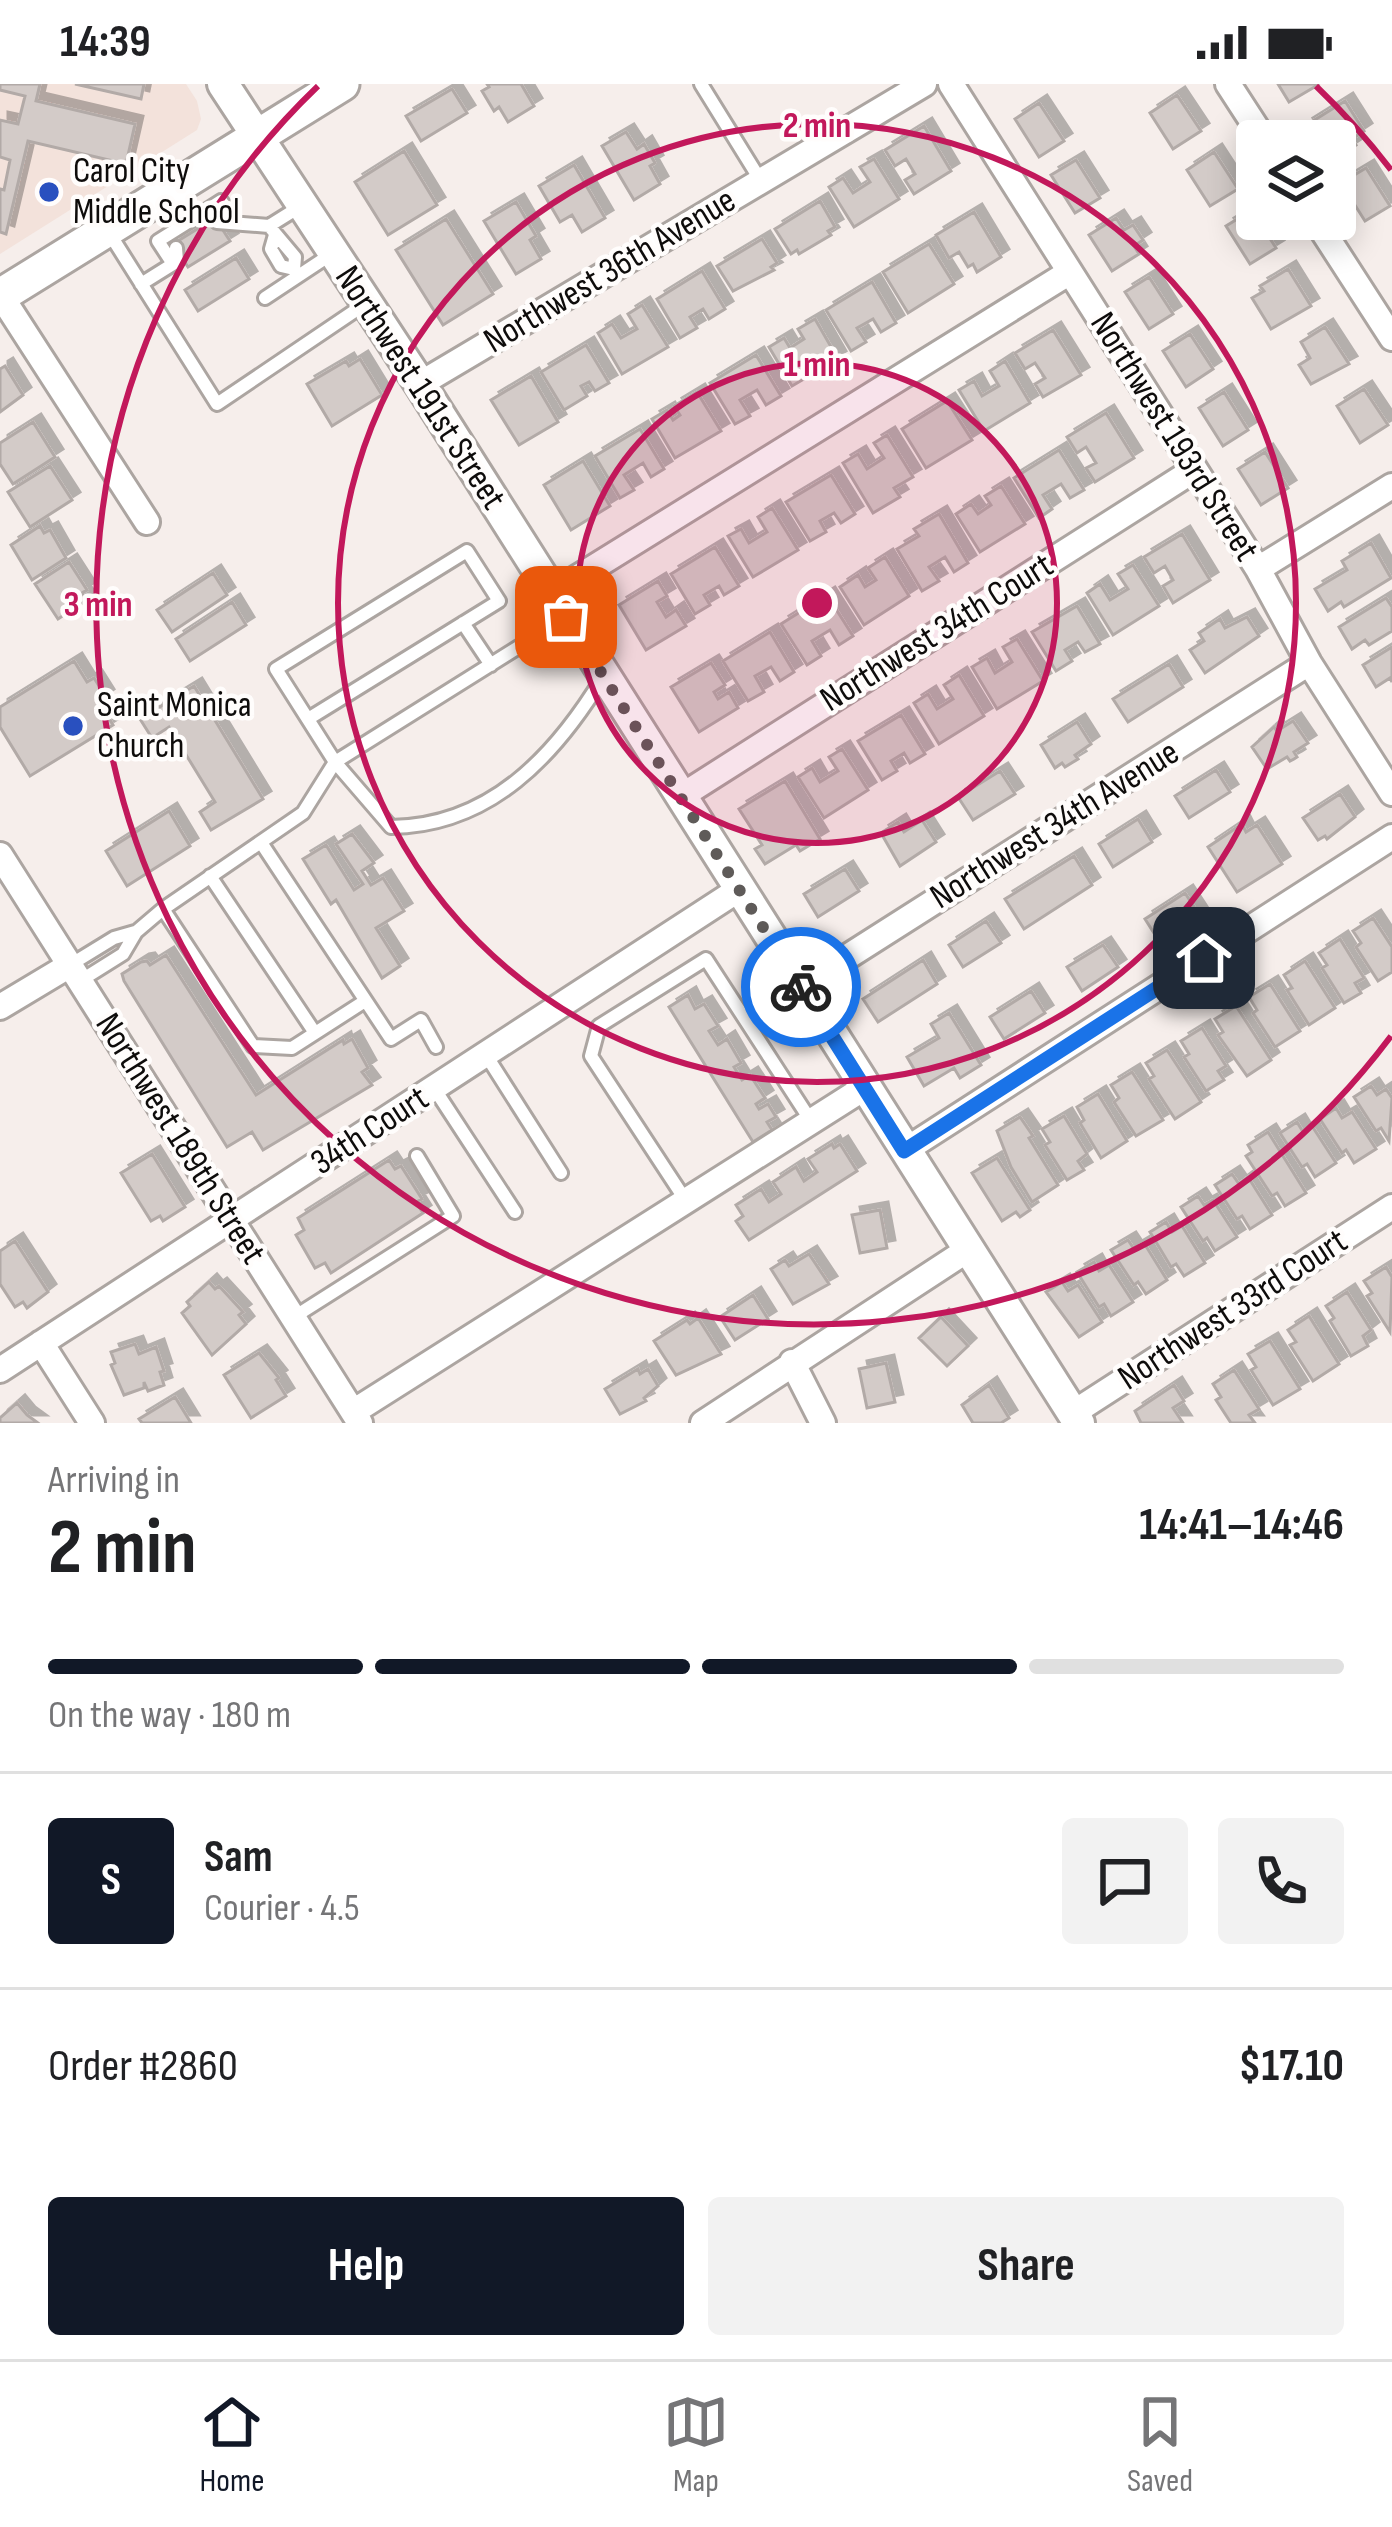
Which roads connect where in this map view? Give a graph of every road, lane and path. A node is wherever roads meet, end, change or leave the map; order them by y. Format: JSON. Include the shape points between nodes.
{"nodes":[{"id":1,"x":223,"y":84,"type":"edge"},
{"id":2,"x":342,"y":84,"type":"edge"},
{"id":3,"x":701,"y":84,"type":"edge"},
{"id":4,"x":924,"y":84,"type":"edge"},
{"id":5,"x":951,"y":84,"type":"edge"},
{"id":6,"x":1228,"y":84,"type":"edge"},
{"id":7,"x":1251,"y":120,"type":"edge"},
{"id":8,"x":256,"y":139,"type":"junction"},
{"id":9,"x":761,"y":181,"type":"junction"},
{"id":10,"x":175,"y":189,"type":"junction"},
{"id":11,"x":301,"y":206,"type":"junction"},
{"id":12,"x":193,"y":219,"type":"junction"},
{"id":13,"x":107,"y":230,"type":"junction"},
{"id":14,"x":272,"y":231,"type":"junction"},
{"id":15,"x":1329,"y":240,"type":"edge"},
{"id":16,"x":333,"y":253,"type":"junction"},
{"id":17,"x":1070,"y":272,"type":"junction"},
{"id":18,"x":296,"y":273,"type":"junction"},
{"id":19,"x":141,"y":284,"type":"junction"},
{"id":20,"x":0,"y":296,"type":"edge"},
{"id":21,"x":265,"y":298,"type":"dead end"},
{"id":22,"x":366,"y":303,"type":"junction"},
{"id":23,"x":1392,"y":338,"type":"edge"},
{"id":24,"x":420,"y":384,"type":"junction"},
{"id":25,"x":1195,"y":470,"type":"junction"},
{"id":26,"x":1392,"y":486,"type":"edge"},
{"id":27,"x":147,"y":522,"type":"dead end"},
{"id":28,"x":1258,"y":569,"type":"junction"},
{"id":29,"x":559,"y":606,"type":"junction"},
{"id":30,"x":464,"y":622,"type":"junction"},
{"id":31,"x":1309,"y":663,"type":"junction"},
{"id":32,"x":491,"y":665,"type":"junction"},
{"id":33,"x":604,"y":677,"type":"junction"},
{"id":34,"x":308,"y":719,"type":"junction"},
{"id":35,"x":335,"y":762,"type":"junction"},
{"id":36,"x":1392,"y":793,"type":"edge"},
{"id":37,"x":680,"y":797,"type":"junction"},
{"id":38,"x":1392,"y":837,"type":"edge"},
{"id":39,"x":262,"y":844,"type":"junction"},
{"id":40,"x":0,"y":855,"type":"edge"},
{"id":41,"x":210,"y":876,"type":"junction"},
{"id":42,"x":738,"y":890,"type":"junction"},
{"id":43,"x":163,"y":909,"type":"junction"},
{"id":44,"x":75,"y":973,"type":"junction"},
{"id":45,"x":800,"y":986,"type":"junction"},
{"id":46,"x":365,"y":1001,"type":"junction"},
{"id":47,"x":0,"y":1007,"type":"edge"},
{"id":48,"x":315,"y":1033,"type":"junction"},
{"id":49,"x":436,"y":1047,"type":"dead end"},
{"id":50,"x":486,"y":1054,"type":"junction"},
{"id":51,"x":434,"y":1088,"type":"junction"},
{"id":52,"x":864,"y":1088,"type":"junction"},
{"id":53,"x":811,"y":1121,"type":"junction"},
{"id":54,"x":904,"y":1151,"type":"junction"},
{"id":55,"x":417,"y":1156,"type":"dead end"},
{"id":56,"x":561,"y":1173,"type":"dead end"},
{"id":57,"x":686,"y":1201,"type":"junction"},
{"id":58,"x":1392,"y":1208,"type":"edge"},
{"id":59,"x":514,"y":1213,"type":"dead end"},
{"id":60,"x":231,"y":1221,"type":"junction"},
{"id":61,"x":970,"y":1249,"type":"junction"},
{"id":62,"x":293,"y":1318,"type":"junction"},
{"id":63,"x":41,"y":1343,"type":"junction"},
{"id":64,"x":792,"y":1362,"type":"junction"},
{"id":65,"x":0,"y":1370,"type":"edge"},
{"id":66,"x":357,"y":1418,"type":"edge"},
{"id":67,"x":1076,"y":1418,"type":"edge"},
{"id":68,"x":92,"y":1423,"type":"edge"},
{"id":69,"x":703,"y":1423,"type":"edge"},
{"id":70,"x":823,"y":1423,"type":"edge"}],
"edges":[{"from":1,"to":8,"type":"street","name":"Northwest 191st Street"},
{"from":2,"to":8,"type":"main road"},
{"from":3,"to":9,"type":"lane"},
{"from":4,"to":9,"type":"street","name":"Northwest 36th Avenue"},
{"from":5,"to":17,"type":"street","name":"Northwest 193rd Street"},
{"from":6,"to":7,"type":"street"},
{"from":8,"to":10,"type":"main road"},
{"from":8,"to":11,"type":"street","name":"Northwest 191st Street"},
{"from":9,"to":24,"type":"street","name":"Northwest 36th Avenue"},
{"from":10,"to":12,"type":"lane"},
{"from":10,"to":13,"type":"main road"},
{"from":11,"to":14,"type":"lane"},
{"from":11,"to":16,"type":"street","name":"Northwest 191st Street"},
{"from":12,"to":14,"type":"lane","via":[[221,201],[228,227]]},
{"from":12,"to":19,"type":"lane","via":[[158,241],[178,259]]},
{"from":13,"to":19,"type":"lane"},
{"from":13,"to":20,"type":"main road"},
{"from":14,"to":18,"type":"lane","via":[[295,257]]},
{"from":15,"to":23,"type":"street"},
{"from":16,"to":18,"type":"lane"},
{"from":16,"to":22,"type":"street","name":"Northwest 191st Street"},
{"from":17,"to":25,"type":"street","name":"Northwest 193rd Street"},
{"from":17,"to":29,"type":"street"},
{"from":18,"to":21,"type":"lane"},
{"from":19,"to":22,"type":"lane","via":[[217,404]]},
{"from":20,"to":27,"type":"street"},
{"from":22,"to":24,"type":"street","name":"Northwest 191st Street"},
{"from":24,"to":29,"type":"street","name":"Northwest 191st Street"},
{"from":25,"to":28,"type":"street","name":"Northwest 193rd Street"},
{"from":25,"to":37,"type":"street","name":"Northwest 34th Court"},
{"from":26,"to":28,"type":"street"},
{"from":28,"to":31,"type":"street","name":"Northwest 193rd Street"},
{"from":29,"to":32,"type":"lane"},
{"from":29,"to":33,"type":"street","name":"Northwest 191st Street"},
{"from":30,"to":32,"type":"lane"},
{"from":30,"to":34,"type":"lane"},
{"from":30,"to":34,"type":"lane","via":[[499,601],[467,551],[276,669]]},
{"from":31,"to":36,"type":"street","name":"Northwest 193rd Street"},
{"from":31,"to":45,"type":"street","name":"Northwest 34th Avenue"},
{"from":32,"to":35,"type":"lane"},
{"from":33,"to":35,"type":"lane","via":[[531,772],[488,800],[420,826],[391,826]]},
{"from":33,"to":37,"type":"street","name":"Northwest 191st Street"},
{"from":34,"to":35,"type":"lane"},
{"from":35,"to":39,"type":"lane","via":[[303,813]]},
{"from":37,"to":42,"type":"street","name":"Northwest 191st Street"},
{"from":38,"to":54,"type":"street"},
{"from":39,"to":41,"type":"lane"},
{"from":39,"to":46,"type":"lane"},
{"from":40,"to":44,"type":"street","name":"Northwest 189th Street"},
{"from":41,"to":43,"type":"lane"},
{"from":41,"to":48,"type":"lane"},
{"from":42,"to":45,"type":"street","name":"Northwest 191st Street"},
{"from":42,"to":50,"type":"street","name":"34th Court"},
{"from":43,"to":44,"type":"lane"},
{"from":43,"to":48,"type":"lane","via":[[253,1046],[292,1048]]},
{"from":44,"to":47,"type":"street"},
{"from":44,"to":60,"type":"street","name":"Northwest 189th Street"},
{"from":45,"to":52,"type":"street","name":"Northwest 191st Street"},
{"from":46,"to":48,"type":"lane"},
{"from":46,"to":49,"type":"lane","via":[[391,1039],[421,1020]]},
{"from":50,"to":51,"type":"street","name":"34th Court"},
{"from":50,"to":56,"type":"lane"},
{"from":51,"to":59,"type":"lane"},
{"from":51,"to":60,"type":"street","name":"34th Court"},
{"from":52,"to":53,"type":"street"},
{"from":52,"to":54,"type":"street","name":"Northwest 191st Street"},
{"from":53,"to":57,"type":"street"},
{"from":53,"to":57,"type":"lane","via":[[706,959],[599,1026],[591,1056]]},
{"from":54,"to":61,"type":"street","name":"Northwest 191st Street"},
{"from":55,"to":62,"type":"lane","via":[[453,1216]]},
{"from":57,"to":66,"type":"street"},
{"from":58,"to":67,"type":"street","name":"Northwest 33rd Court"},
{"from":60,"to":62,"type":"street","name":"Northwest 189th Street"},
{"from":60,"to":63,"type":"street","name":"34th Court"},
{"from":61,"to":64,"type":"street"},
{"from":61,"to":67,"type":"street","name":"Northwest 191st Street"},
{"from":62,"to":66,"type":"street","name":"Northwest 189th Street"},
{"from":63,"to":65,"type":"street","name":"34th Court"},
{"from":63,"to":68,"type":"street"},
{"from":64,"to":69,"type":"street"},
{"from":64,"to":70,"type":"street"}]}
